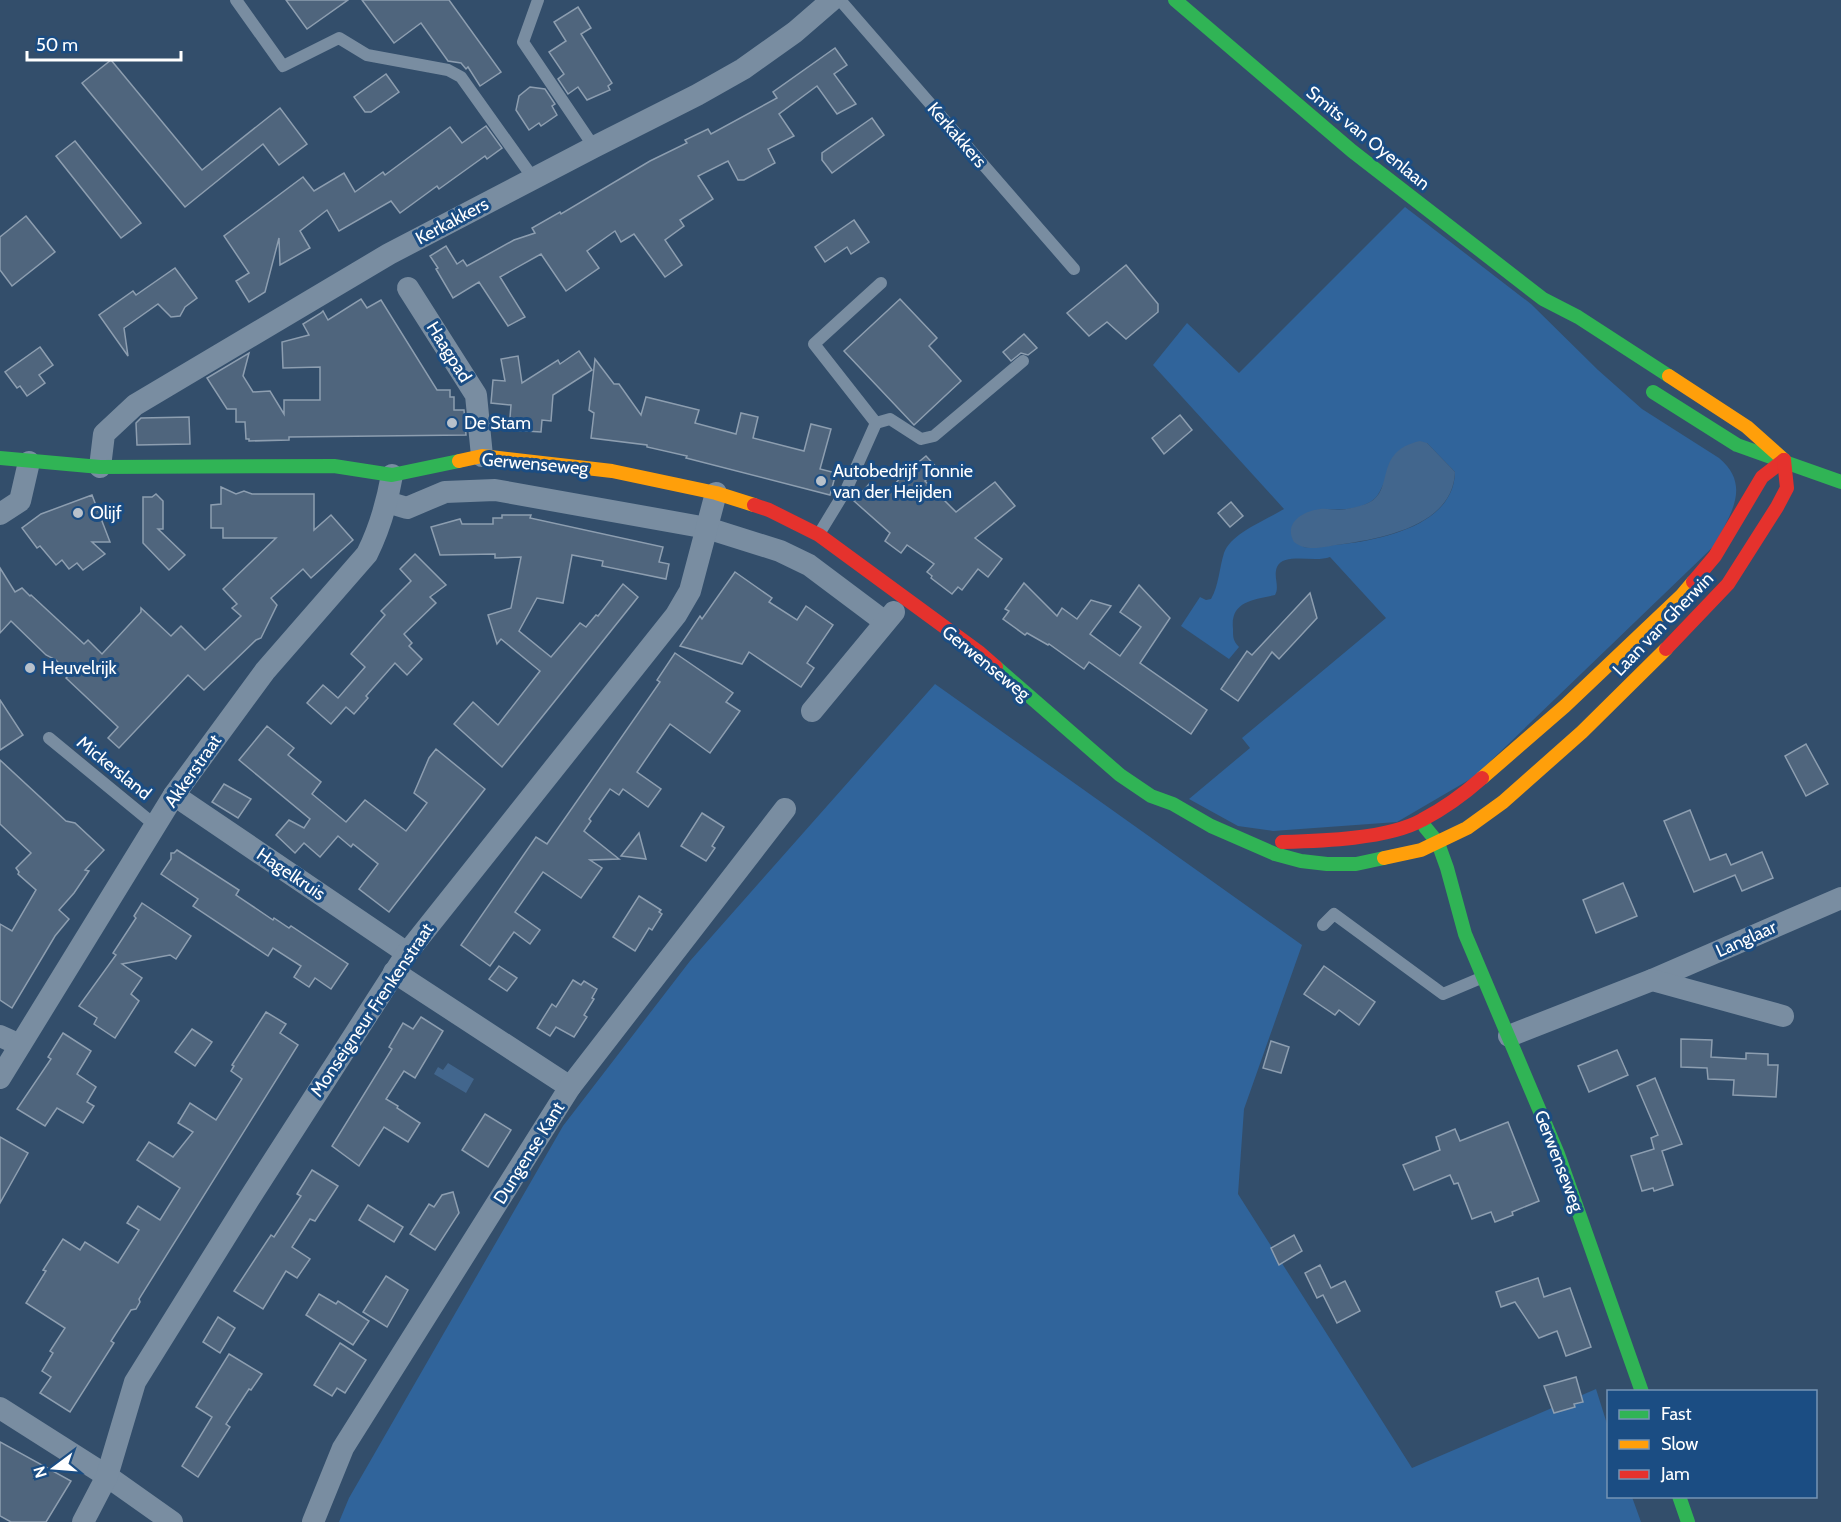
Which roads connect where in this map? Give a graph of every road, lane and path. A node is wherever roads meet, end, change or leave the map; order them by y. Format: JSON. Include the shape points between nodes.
{"nodes":[{"id":1,"x":236,"y":0,"type":"edge"},
{"id":2,"x":538,"y":0,"type":"edge"},
{"id":3,"x":832,"y":0,"type":"edge"},
{"id":4,"x":840,"y":0,"type":"edge"},
{"id":5,"x":1175,"y":0,"type":"edge"},
{"id":6,"x":594,"y":147,"type":"junction"},
{"id":7,"x":533,"y":178,"type":"junction"},
{"id":8,"x":1074,"y":269,"type":"dead end"},
{"id":9,"x":881,"y":283,"type":"dead end"},
{"id":10,"x":408,"y":288,"type":"dead end"},
{"id":11,"x":1543,"y":299,"type":"junction"},
{"id":12,"x":1569,"y":328,"type":"dead end"},
{"id":13,"x":1023,"y":361,"type":"dead end"},
{"id":14,"x":1645,"y":386,"type":"dead end"},
{"id":15,"x":876,"y":423,"type":"junction"},
{"id":16,"x":482,"y":456,"type":"junction"},
{"id":17,"x":0,"y":458,"type":"edge"},
{"id":18,"x":1784,"y":460,"type":"junction"},
{"id":19,"x":29,"y":462,"type":"junction"},
{"id":20,"x":100,"y":467,"type":"junction"},
{"id":21,"x":392,"y":475,"type":"junction"},
{"id":22,"x":1841,"y":482,"type":"edge"},
{"id":23,"x":717,"y":493,"type":"junction"},
{"id":24,"x":387,"y":502,"type":"junction"},
{"id":25,"x":0,"y":514,"type":"edge"},
{"id":26,"x":707,"y":528,"type":"junction"},
{"id":27,"x":819,"y":535,"type":"junction"},
{"id":28,"x":904,"y":599,"type":"junction"},
{"id":29,"x":885,"y":622,"type":"junction"},
{"id":30,"x":1039,"y":706,"type":"junction"},
{"id":31,"x":812,"y":711,"type":"dead end"},
{"id":32,"x":49,"y":738,"type":"dead end"},
{"id":33,"x":1114,"y":751,"type":"dead end"},
{"id":34,"x":1158,"y":783,"type":"dead end"},
{"id":35,"x":174,"y":795,"type":"junction"},
{"id":36,"x":1173,"y":804,"type":"junction"},
{"id":37,"x":785,"y":809,"type":"dead end"},
{"id":38,"x":1421,"y":821,"type":"junction"},
{"id":39,"x":156,"y":826,"type":"junction"},
{"id":40,"x":1242,"y":841,"type":"junction"},
{"id":41,"x":1438,"y":843,"type":"junction"},
{"id":42,"x":1421,"y":850,"type":"junction"},
{"id":43,"x":1428,"y":867,"type":"dead end"},
{"id":44,"x":1438,"y":885,"type":"dead end"},
{"id":45,"x":1841,"y":897,"type":"edge"},
{"id":46,"x":1323,"y":925,"type":"dead end"},
{"id":47,"x":1465,"y":934,"type":"junction"},
{"id":48,"x":407,"y":952,"type":"junction"},
{"id":49,"x":394,"y":972,"type":"junction"},
{"id":50,"x":1482,"y":978,"type":"junction"},
{"id":51,"x":1652,"y":980,"type":"junction"},
{"id":52,"x":1783,"y":1016,"type":"dead end"},
{"id":53,"x":1509,"y":1036,"type":"junction"},
{"id":54,"x":10,"y":1040,"type":"edge"},
{"id":55,"x":0,"y":1078,"type":"edge"},
{"id":56,"x":570,"y":1087,"type":"junction"},
{"id":57,"x":1641,"y":1390,"type":"edge"},
{"id":58,"x":0,"y":1408,"type":"edge"},
{"id":59,"x":107,"y":1476,"type":"junction"},
{"id":60,"x":1679,"y":1498,"type":"edge"},
{"id":61,"x":83,"y":1522,"type":"edge"},
{"id":62,"x":172,"y":1522,"type":"edge"},
{"id":63,"x":313,"y":1522,"type":"edge"},
{"id":64,"x":1688,"y":1522,"type":"edge"}],
"edges":[{"from":1,"to":7,"type":"lane","via":[[284,66],[339,38],[367,55],[448,70],[461,77]]},
{"from":2,"to":6,"type":"lane","via":[[523,42]]},
{"from":3,"to":6,"type":"street","name":"Kerkakkers","via":[[743,69]]},
{"from":4,"to":8,"type":"lane","name":"Kerkakkers"},
{"from":5,"to":11,"type":"street","name":"Smits van Oyenlaan","via":[[1352,151]]},
{"from":6,"to":7,"type":"street","name":"Kerkakkers"},
{"from":7,"to":20,"type":"street","name":"Kerkakkers","via":[[389,254],[135,405],[104,434]]},
{"from":9,"to":15,"type":"lane","via":[[813,345]]},
{"from":10,"to":16,"type":"street","name":"Haagpad","via":[[476,395]]},
{"from":11,"to":12,"type":"street","name":"Smits van Oyenlaan"},
{"from":11,"to":18,"type":"street","name":"Smits van Oyenlaan","via":[[1578,317],[1747,427]]},
{"from":13,"to":15,"type":"lane","via":[[934,436],[921,439],[890,419]]},
{"from":14,"to":18,"type":"street","name":"Smits van Oyenlaan","via":[[1737,445]]},
{"from":15,"to":27,"type":"lane","via":[[847,488]]},
{"from":16,"to":21,"type":"street","name":"Gerwenseweg"},
{"from":16,"to":23,"type":"street","name":"Gerwenseweg","via":[[612,471]]},
{"from":17,"to":19,"type":"street","name":"Gerwenseweg"},
{"from":18,"to":22,"type":"street","name":"Smits van Oyenlaan"},
{"from":18,"to":38,"type":"street","name":"Laan van Gherwin","via":[[1762,477],[1715,556],[1682,595],[1506,758]]},
{"from":18,"to":41,"type":"street","name":"Laan van Gherwin","via":[[1787,488],[1728,584],[1582,732],[1503,802]]},
{"from":19,"to":20,"type":"street","name":"Gerwenseweg"},
{"from":19,"to":25,"type":"street","via":[[20,501]]},
{"from":20,"to":21,"type":"street","name":"Gerwenseweg","via":[[334,466]]},
{"from":21,"to":24,"type":"street","name":"Akkerstraat"},
{"from":23,"to":26,"type":"street","name":"Monseigneur Frenkenstraat"},
{"from":23,"to":27,"type":"street","name":"Gerwenseweg","via":[[769,510]]},
{"from":24,"to":26,"type":"street","name":"Gerwenseweg","via":[[407,508],[445,492],[495,490]]},
{"from":24,"to":35,"type":"street","name":"Akkerstraat","via":[[367,554],[265,671]]},
{"from":26,"to":29,"type":"street","name":"Gerwenseweg","via":[[780,551],[809,565]]},
{"from":26,"to":48,"type":"street","name":"Monseigneur Frenkenstraat","via":[[690,591],[676,615]]},
{"from":27,"to":28,"type":"street","name":"Gerwenseweg"},
{"from":28,"to":29,"type":"street"},
{"from":28,"to":30,"type":"street","name":"Gerwenseweg","via":[[980,653]]},
{"from":29,"to":31,"type":"street"},
{"from":30,"to":33,"type":"street","name":"Gerwenseweg"},
{"from":30,"to":36,"type":"street","name":"Gerwenseweg","via":[[1120,775],[1151,796]]},
{"from":32,"to":39,"type":"lane","name":"Mickersland"},
{"from":34,"to":36,"type":"street","name":"Gerwenseweg"},
{"from":35,"to":39,"type":"street","name":"Akkerstraat"},
{"from":35,"to":48,"type":"street","name":"Hagelkruis"},
{"from":36,"to":40,"type":"street","name":"Gerwenseweg"},
{"from":37,"to":56,"type":"street","name":"Dungense Kant"},
{"from":38,"to":40,"type":"street","name":"Gerwenseweg","via":[[1354,838],[1293,843]]},
{"from":38,"to":41,"type":"street","name":"Gerwenseweg"},
{"from":38,"to":42,"type":"street"},
{"from":39,"to":54,"type":"street","name":"Akkerstraat"},
{"from":40,"to":42,"type":"street","name":"Gerwenseweg","via":[[1301,861],[1327,864],[1356,864]]},
{"from":41,"to":42,"type":"street","name":"Laan van Gherwin"},
{"from":41,"to":47,"type":"street","name":"Gerwenseweg"},
{"from":42,"to":43,"type":"street"},
{"from":44,"to":47,"type":"street","name":"Gerwenseweg"},
{"from":45,"to":51,"type":"street","name":"Langlaar"},
{"from":46,"to":50,"type":"lane","via":[[1334,914],[1443,994]]},
{"from":47,"to":50,"type":"street","name":"Gerwenseweg"},
{"from":48,"to":49,"type":"street","name":"Monseigneur Frenkenstraat"},
{"from":49,"to":56,"type":"street"},
{"from":49,"to":59,"type":"street","name":"Monseigneur Frenkenstraat","via":[[135,1382]]},
{"from":50,"to":53,"type":"street","name":"Gerwenseweg"},
{"from":51,"to":52,"type":"street"},
{"from":51,"to":53,"type":"street","name":"Langlaar"},
{"from":53,"to":57,"type":"street","name":"Gerwenseweg","via":[[1558,1154]]},
{"from":54,"to":55,"type":"street","name":"Akkerstraat"},
{"from":56,"to":63,"type":"street","name":"Dungense Kant","via":[[343,1448]]},
{"from":58,"to":59,"type":"street"},
{"from":59,"to":61,"type":"street","name":"Monseigneur Frenkenstraat"},
{"from":59,"to":62,"type":"street"},
{"from":60,"to":64,"type":"street"}]}
